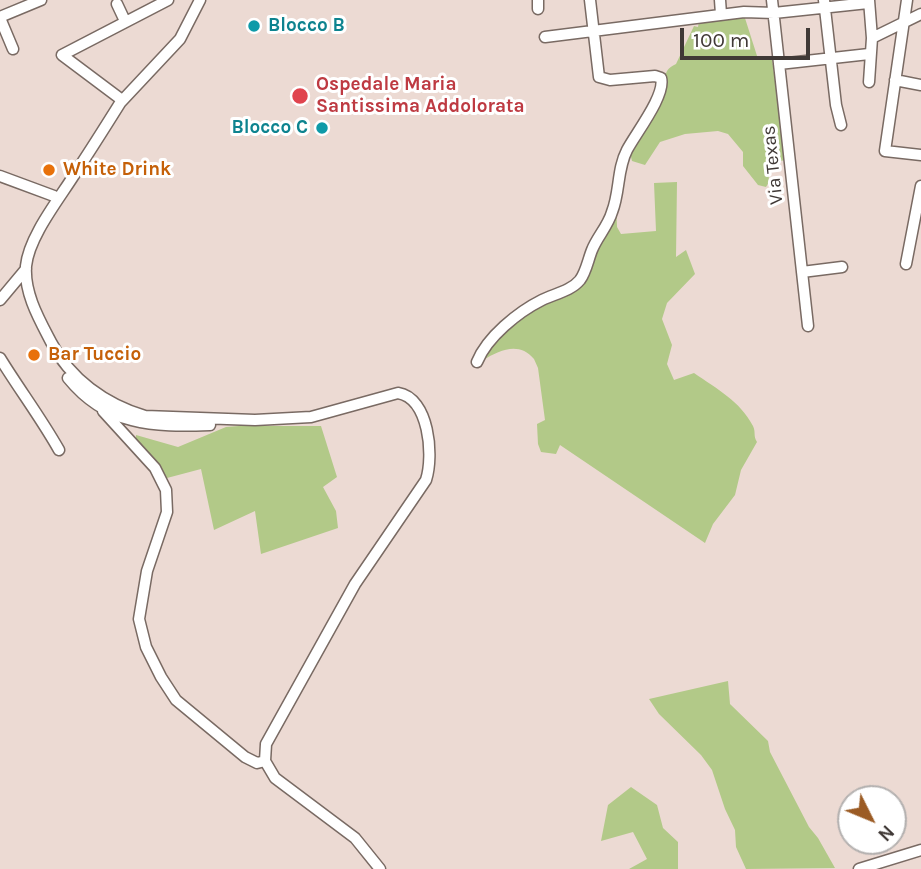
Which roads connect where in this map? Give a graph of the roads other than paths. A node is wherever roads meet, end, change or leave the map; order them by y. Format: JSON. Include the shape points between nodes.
{"nodes":[{"id":1,"x":41,"y":0,"type":"edge"},
{"id":2,"x":168,"y":0,"type":"edge"},
{"id":3,"x":200,"y":0,"type":"edge"},
{"id":4,"x":590,"y":0,"type":"edge"},
{"id":5,"x":720,"y":0,"type":"edge"},
{"id":6,"x":772,"y":0,"type":"edge"},
{"id":7,"x":907,"y":0,"type":"edge"},
{"id":8,"x":869,"y":1,"type":"edge"},
{"id":9,"x":117,"y":4,"type":"dead end"},
{"id":10,"x":825,"y":4,"type":"edge"},
{"id":11,"x":774,"y":13,"type":"junction"},
{"id":12,"x":722,"y":14,"type":"junction"},
{"id":13,"x":921,"y":14,"type":"edge"},
{"id":14,"x":0,"y":17,"type":"edge"},
{"id":15,"x":125,"y":21,"type":"junction"},
{"id":16,"x":904,"y":22,"type":"junction"},
{"id":17,"x":594,"y":31,"type":"junction"},
{"id":18,"x":545,"y":37,"type":"dead end"},
{"id":19,"x":872,"y":38,"type":"junction"},
{"id":20,"x":13,"y":49,"type":"dead end"},
{"id":21,"x":869,"y":54,"type":"junction"},
{"id":22,"x":831,"y":59,"type":"junction"},
{"id":23,"x":779,"y":64,"type":"junction"},
{"id":24,"x":895,"y":80,"type":"junction"},
{"id":25,"x":869,"y":82,"type":"dead end"},
{"id":26,"x":921,"y":85,"type":"edge"},
{"id":27,"x":122,"y":100,"type":"junction"},
{"id":28,"x":841,"y":125,"type":"dead end"},
{"id":29,"x":921,"y":155,"type":"edge"},
{"id":30,"x":0,"y":176,"type":"edge"},
{"id":31,"x":921,"y":186,"type":"edge"},
{"id":32,"x":54,"y":196,"type":"junction"},
{"id":33,"x":911,"y":238,"type":"junction"},
{"id":34,"x":921,"y":245,"type":"edge"},
{"id":35,"x":906,"y":264,"type":"dead end"},
{"id":36,"x":842,"y":267,"type":"dead end"},
{"id":37,"x":24,"y":271,"type":"junction"},
{"id":38,"x":802,"y":272,"type":"junction"},
{"id":39,"x":0,"y":299,"type":"edge"},
{"id":40,"x":808,"y":326,"type":"dead end"},
{"id":41,"x":0,"y":358,"type":"edge"},
{"id":42,"x":477,"y":362,"type":"dead end"},
{"id":43,"x":95,"y":402,"type":"junction"},
{"id":44,"x":255,"y":420,"type":"junction"},
{"id":45,"x":59,"y":450,"type":"dead end"},
{"id":46,"x":265,"y":761,"type":"junction"},
{"id":47,"x":921,"y":850,"type":"edge"},
{"id":48,"x":380,"y":869,"type":"edge"},
{"id":49,"x":859,"y":869,"type":"edge"}],
"edges":[{"from":1,"to":14,"type":"street"},
{"from":2,"to":15,"type":"street"},
{"from":3,"to":27,"type":"street","via":[[180,39]]},
{"from":4,"to":17,"type":"street"},
{"from":5,"to":12,"type":"street"},
{"from":6,"to":11,"type":"street","name":"Via Texas"},
{"from":7,"to":16,"type":"street"},
{"from":8,"to":10,"type":"street"},
{"from":8,"to":19,"type":"street"},
{"from":9,"to":15,"type":"street"},
{"from":10,"to":11,"type":"street"},
{"from":10,"to":22,"type":"street"},
{"from":11,"to":12,"type":"street"},
{"from":11,"to":23,"type":"street","name":"Via Texas"},
{"from":12,"to":17,"type":"street"},
{"from":13,"to":16,"type":"street"},
{"from":14,"to":20,"type":"street"},
{"from":15,"to":27,"type":"street","via":[[62,55]]},
{"from":16,"to":19,"type":"street"},
{"from":16,"to":24,"type":"street"},
{"from":17,"to":18,"type":"street"},
{"from":17,"to":42,"type":"street","via":[[599,77],[655,76],[662,82],[626,152],[612,212],[577,283],[540,301],[500,330]]},
{"from":19,"to":21,"type":"street"},
{"from":21,"to":22,"type":"street"},
{"from":21,"to":25,"type":"street"},
{"from":22,"to":23,"type":"street"},
{"from":22,"to":28,"type":"street"},
{"from":23,"to":38,"type":"street","name":"Via Texas"},
{"from":24,"to":26,"type":"street"},
{"from":24,"to":29,"type":"street","via":[[885,151]]},
{"from":27,"to":32,"type":"street"},
{"from":27,"to":37,"type":"street","via":[[40,230]]},
{"from":30,"to":32,"type":"street"},
{"from":31,"to":33,"type":"street"},
{"from":32,"to":37,"type":"street","via":[[27,245],[21,263]]},
{"from":33,"to":34,"type":"street"},
{"from":33,"to":35,"type":"street"},
{"from":36,"to":38,"type":"street"},
{"from":37,"to":39,"type":"street"},
{"from":37,"to":43,"type":"street","via":[[28,307],[53,357],[71,382]]},
{"from":37,"to":44,"type":"street","via":[[33,306],[52,344],[68,369],[90,388],[145,416]]},
{"from":38,"to":40,"type":"street","name":"Via Texas"},
{"from":41,"to":45,"type":"street"},
{"from":43,"to":44,"type":"street","via":[[128,421],[164,427]]},
{"from":43,"to":46,"type":"street","via":[[155,468],[166,490],[167,512],[147,571],[139,619],[146,647],[184,707],[244,757]]},
{"from":44,"to":46,"type":"street","via":[[311,417],[389,394],[406,394],[421,411],[430,459],[426,480],[355,584],[274,727]]},
{"from":46,"to":48,"type":"street","via":[[275,778],[355,838]]},
{"from":47,"to":49,"type":"street"}]}
